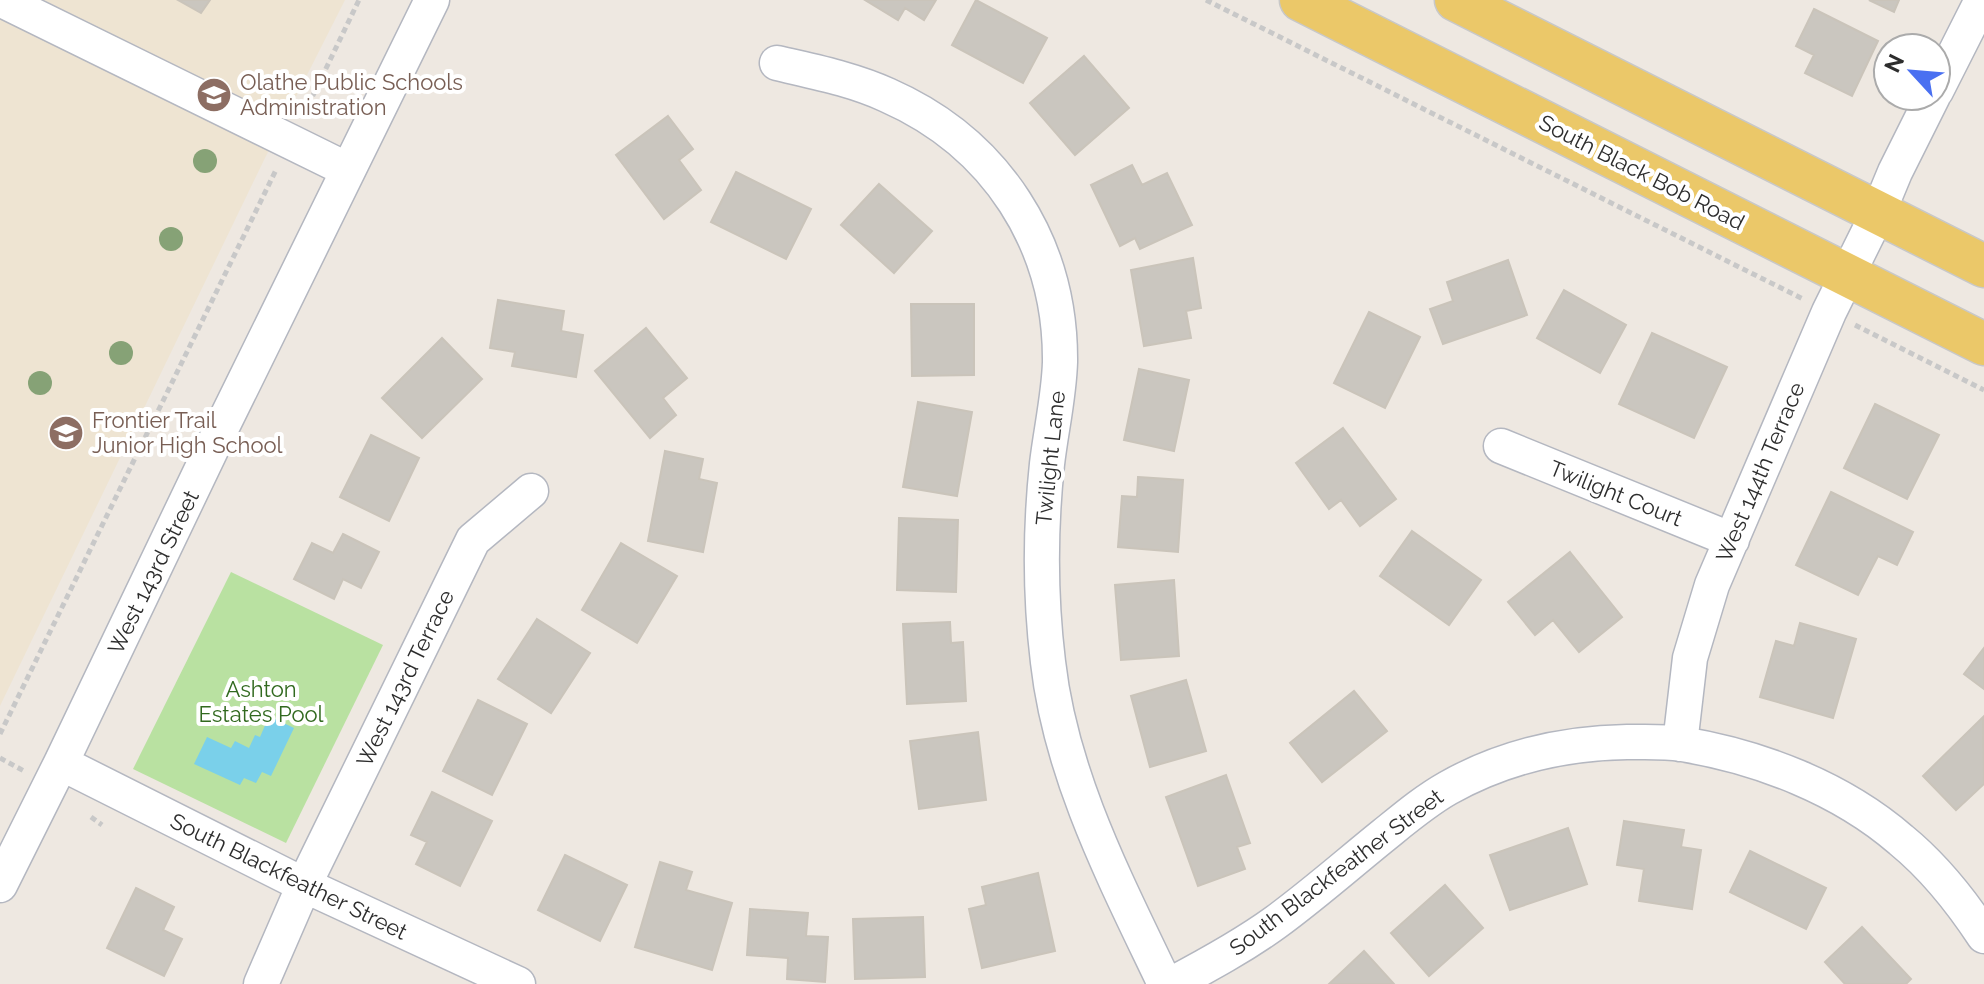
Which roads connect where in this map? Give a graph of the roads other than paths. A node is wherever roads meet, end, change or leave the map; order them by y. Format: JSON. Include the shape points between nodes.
{"nodes":[{"id":1,"x":2,"y":0,"type":"edge"},
{"id":2,"x":432,"y":0,"type":"edge"},
{"id":3,"x":1301,"y":0,"type":"edge"},
{"id":4,"x":1456,"y":0,"type":"edge"},
{"id":5,"x":1982,"y":0,"type":"edge"},
{"id":6,"x":1952,"y":60,"type":"edge"},
{"id":7,"x":777,"y":63,"type":"dead end"},
{"id":8,"x":1926,"y":112,"type":"edge"},
{"id":9,"x":348,"y":170,"type":"junction"},
{"id":10,"x":1878,"y":213,"type":"junction"},
{"id":11,"x":1984,"y":266,"type":"edge"},
{"id":12,"x":1847,"y":275,"type":"junction"},
{"id":13,"x":1984,"y":344,"type":"edge"},
{"id":14,"x":1501,"y":446,"type":"dead end"},
{"id":15,"x":531,"y":491,"type":"dead end"},
{"id":16,"x":1732,"y":540,"type":"junction"},
{"id":17,"x":1680,"y":744,"type":"junction"},
{"id":18,"x":61,"y":763,"type":"junction"},
{"id":19,"x":0,"y":885,"type":"edge"},
{"id":20,"x":304,"y":885,"type":"junction"},
{"id":21,"x":1979,"y":919,"type":"edge"},
{"id":22,"x":261,"y":984,"type":"edge"},
{"id":23,"x":518,"y":984,"type":"edge"},
{"id":24,"x":1165,"y":984,"type":"edge"},
{"id":25,"x":1172,"y":984,"type":"edge"}],
"edges":[{"from":1,"to":9,"type":"street"},
{"from":2,"to":9,"type":"street","name":"West 143rd Street"},
{"from":3,"to":12,"type":"main road","name":"South Black Bob Road"},
{"from":4,"to":10,"type":"main road"},
{"from":5,"to":6,"type":"street","name":"West 144th Terrace"},
{"from":7,"to":24,"type":"street","name":"Twilight Lane","via":[[886,94],[928,115],[995,173],[1040,249],[1056,306],[1060,365],[1041,549],[1048,667],[1075,782]]},
{"from":8,"to":10,"type":"street","name":"West 144th Terrace"},
{"from":9,"to":18,"type":"street","name":"West 143rd Street"},
{"from":10,"to":11,"type":"main road"},
{"from":10,"to":12,"type":"street","name":"West 144th Terrace"},
{"from":12,"to":13,"type":"main road","name":"South Black Bob Road"},
{"from":12,"to":16,"type":"street","name":"West 144th Terrace"},
{"from":14,"to":16,"type":"street","name":"Twilight Court"},
{"from":15,"to":20,"type":"street","name":"West 143rd Terrace","via":[[473,540]]},
{"from":16,"to":17,"type":"street","name":"West 144th Terrace","via":[[1690,658]]},
{"from":17,"to":21,"type":"street","name":"South Blackfeather Street","via":[[1747,758],[1812,783],[1853,806],[1928,864]]},
{"from":17,"to":25,"type":"street","name":"South Blackfeather Street","via":[[1550,749],[1488,768],[1418,807],[1276,922]]},
{"from":18,"to":19,"type":"street","name":"West 143rd Street"},
{"from":18,"to":20,"type":"street","name":"South Blackfeather Street"},
{"from":20,"to":22,"type":"street","name":"West 143rd Terrace"},
{"from":20,"to":23,"type":"street","name":"South Blackfeather Street"}]}
